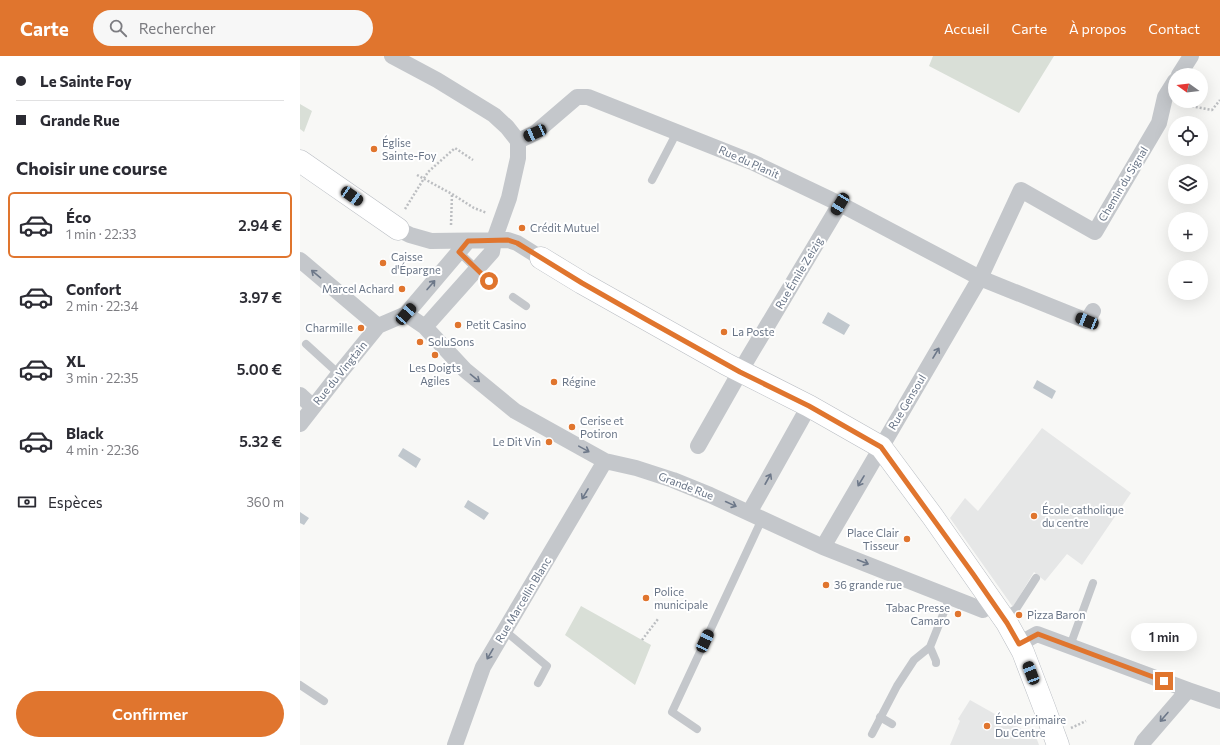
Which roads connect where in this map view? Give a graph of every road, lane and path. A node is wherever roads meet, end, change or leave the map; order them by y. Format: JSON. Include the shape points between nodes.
{"nodes":[{"id":1,"x":392,"y":56,"type":"edge"},
{"id":2,"x":1191,"y":56,"type":"edge"},
{"id":3,"x":1183,"y":68,"type":"edge"},
{"id":4,"x":1168,"y":92,"type":"edge"},
{"id":5,"x":1220,"y":100,"type":"edge"},
{"id":6,"x":1163,"y":106,"type":"junction"},
{"id":7,"x":677,"y":132,"type":"junction"},
{"id":8,"x":518,"y":141,"type":"junction"},
{"id":9,"x":300,"y":160,"type":"edge"},
{"id":10,"x":473,"y":160,"type":"dead end"},
{"id":11,"x":417,"y":175,"type":"dead end"},
{"id":12,"x":424,"y":179,"type":"junction"},
{"id":13,"x":652,"y":180,"type":"dead end"},
{"id":14,"x":452,"y":194,"type":"junction"},
{"id":15,"x":840,"y":204,"type":"junction"},
{"id":16,"x":493,"y":216,"type":"dead end"},
{"id":17,"x":402,"y":219,"type":"junction"},
{"id":18,"x":450,"y":227,"type":"dead end"},
{"id":19,"x":501,"y":240,"type":"junction"},
{"id":20,"x":464,"y":246,"type":"junction"},
{"id":21,"x":541,"y":258,"type":"joint"},
{"id":22,"x":300,"y":260,"type":"edge"},
{"id":23,"x":477,"y":269,"type":"junction"},
{"id":24,"x":980,"y":278,"type":"junction"},
{"id":25,"x":489,"y":281,"type":"dead end"},
{"id":26,"x":513,"y":297,"type":"dead end"},
{"id":27,"x":526,"y":306,"type":"dead end"},
{"id":28,"x":1093,"y":310,"type":"dead end"},
{"id":29,"x":406,"y":314,"type":"junction"},
{"id":30,"x":381,"y":325,"type":"junction"},
{"id":31,"x":425,"y":326,"type":"junction"},
{"id":32,"x":306,"y":344,"type":"dead end"},
{"id":33,"x":740,"y":372,"type":"junction"},
{"id":34,"x":339,"y":374,"type":"junction"},
{"id":35,"x":300,"y":395,"type":"edge"},
{"id":36,"x":809,"y":406,"type":"junction"},
{"id":37,"x":313,"y":407,"type":"junction"},
{"id":38,"x":300,"y":424,"type":"edge"},
{"id":39,"x":698,"y":446,"type":"dead end"},
{"id":40,"x":881,"y":447,"type":"junction"},
{"id":41,"x":605,"y":461,"type":"junction"},
{"id":42,"x":756,"y":516,"type":"junction"},
{"id":43,"x":823,"y":547,"type":"junction"},
{"id":44,"x":1036,"y":578,"type":"dead end"},
{"id":45,"x":1093,"y":583,"type":"dead end"},
{"id":46,"x":950,"y":597,"type":"junction"},
{"id":47,"x":998,"y":609,"type":"junction"},
{"id":48,"x":658,"y":619,"type":"dead end"},
{"id":49,"x":504,"y":630,"type":"junction"},
{"id":50,"x":642,"y":640,"type":"dead end"},
{"id":51,"x":1019,"y":644,"type":"junction"},
{"id":52,"x":1070,"y":646,"type":"junction"},
{"id":53,"x":930,"y":647,"type":"junction"},
{"id":54,"x":936,"y":663,"type":"dead end"},
{"id":55,"x":538,"y":683,"type":"dead end"},
{"id":56,"x":300,"y":685,"type":"edge"},
{"id":57,"x":1188,"y":690,"type":"junction"},
{"id":58,"x":324,"y":701,"type":"dead end"},
{"id":59,"x":1220,"y":701,"type":"edge"},
{"id":60,"x":880,"y":717,"type":"junction"},
{"id":61,"x":1086,"y":721,"type":"dead end"},
{"id":62,"x":892,"y":724,"type":"dead end"},
{"id":63,"x":697,"y":729,"type":"dead end"},
{"id":64,"x":872,"y":734,"type":"dead end"},
{"id":65,"x":1061,"y":738,"type":"edge"},
{"id":66,"x":455,"y":745,"type":"edge"},
{"id":67,"x":1142,"y":745,"type":"edge"}],
"edges":[{"from":1,"to":8,"type":"street","via":[[494,115]]},
{"from":2,"to":3,"type":"street"},
{"from":4,"to":6,"type":"street","name":"Chemin du Signal"},
{"from":5,"to":6,"type":"path","via":[[1212,110],[1174,103]]},
{"from":6,"to":24,"type":"street","name":"Chemin du Signal","via":[[1159,123],[1095,232],[1021,190]]},
{"from":7,"to":8,"type":"street","name":"Rue du Planit","via":[[588,97],[577,97],[546,125]]},
{"from":7,"to":13,"type":"lane"},
{"from":7,"to":15,"type":"street","name":"Rue du Planit","via":[[752,162]]},
{"from":8,"to":19,"type":"street","via":[[518,158]]},
{"from":9,"to":17,"type":"main road"},
{"from":10,"to":12,"type":"path","via":[[455,148],[428,172]]},
{"from":11,"to":12,"type":"path"},
{"from":12,"to":14,"type":"path"},
{"from":12,"to":17,"type":"path"},
{"from":14,"to":16,"type":"path"},
{"from":14,"to":18,"type":"path"},
{"from":15,"to":24,"type":"street","name":"Rue du Planit"},
{"from":15,"to":33,"type":"street","name":"Rue Émile Zeizig"},
{"from":17,"to":20,"type":"street","via":[[410,235]]},
{"from":19,"to":20,"type":"street"},
{"from":19,"to":21,"type":"street","via":[[517,243]]},
{"from":19,"to":23,"type":"street"},
{"from":20,"to":23,"type":"lane"},
{"from":29,"to":20,"type":"street","one_way":true},
{"from":21,"to":33,"type":"main road"},
{"from":30,"to":22,"type":"street","one_way":true},
{"from":23,"to":25,"type":"lane"},
{"from":23,"to":31,"type":"street"},
{"from":24,"to":28,"type":"street","name":"Rue du Planit","via":[[1087,321]]},
{"from":40,"to":24,"type":"street","name":"Rue Gensoul","one_way":true},
{"from":26,"to":27,"type":"lane"},
{"from":29,"to":30,"type":"street"},
{"from":29,"to":31,"type":"street","name":"Grande Rue"},
{"from":30,"to":34,"type":"street","name":"Rue du Vingtain"},
{"from":31,"to":41,"type":"street","name":"Grande Rue","one_way":true,"via":[[465,370],[515,411]]},
{"from":32,"to":34,"type":"lane"},
{"from":33,"to":36,"type":"main road"},
{"from":33,"to":39,"type":"street","name":"Rue Émile Zeizig"},
{"from":34,"to":37,"type":"street","name":"Rue du Vingtain"},
{"from":35,"to":37,"type":"street"},
{"from":36,"to":40,"type":"main road"},
{"from":42,"to":36,"type":"street","one_way":true},
{"from":37,"to":38,"type":"street","name":"Rue du Vingtain"},
{"from":40,"to":43,"type":"street","name":"Rue Gensoul","one_way":true},
{"from":40,"to":47,"type":"main road"},
{"from":41,"to":42,"type":"street","name":"Grande Rue","one_way":true,"via":[[673,480]]},
{"from":41,"to":49,"type":"street","name":"Rue Marcellin Blanc","one_way":true},
{"from":42,"to":43,"type":"street","name":"Grande Rue"},
{"from":42,"to":63,"type":"lane","via":[[672,712]]},
{"from":43,"to":46,"type":"street","name":"Grande Rue","one_way":true},
{"from":44,"to":47,"type":"lane","via":[[1016,609]]},
{"from":45,"to":52,"type":"lane"},
{"from":46,"to":47,"type":"street","name":"Grande Rue","via":[[983,610]]},
{"from":46,"to":53,"type":"lane"},
{"from":47,"to":51,"type":"main road"},
{"from":48,"to":50,"type":"path"},
{"from":49,"to":55,"type":"lane","via":[[547,666]]},
{"from":49,"to":66,"type":"street","name":"Rue Marcellin Blanc","one_way":true,"via":[[483,667]]},
{"from":51,"to":52,"type":"street","via":[[1038,634]]},
{"from":51,"to":65,"type":"main road","via":[[1044,706]]},
{"from":52,"to":57,"type":"street"},
{"from":53,"to":54,"type":"lane"},
{"from":53,"to":60,"type":"lane","via":[[914,660]]},
{"from":56,"to":58,"type":"lane"},
{"from":57,"to":59,"type":"street"},
{"from":57,"to":67,"type":"street","one_way":true},
{"from":60,"to":62,"type":"lane"},
{"from":60,"to":64,"type":"lane"},
{"from":61,"to":65,"type":"path"}]}
